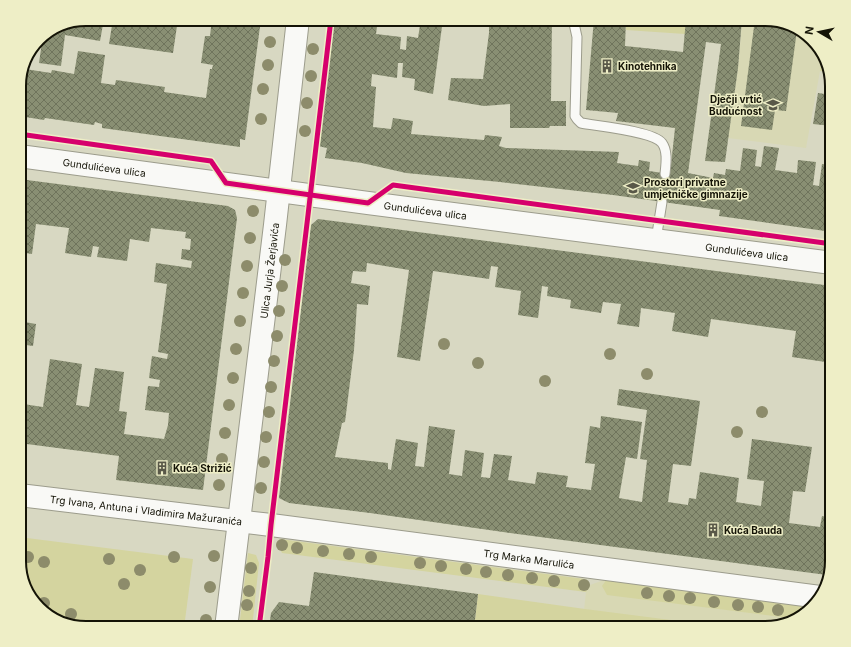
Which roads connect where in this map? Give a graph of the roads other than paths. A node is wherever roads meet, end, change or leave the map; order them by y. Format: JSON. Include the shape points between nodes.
{"nodes":[{"id":1,"x":297,"y":26,"type":"edge"},
{"id":2,"x":575,"y":26,"type":"edge"},
{"id":3,"x":26,"y":157,"type":"edge"},
{"id":4,"x":665,"y":174,"type":"dead end"},
{"id":5,"x":279,"y":190,"type":"junction"},
{"id":6,"x":662,"y":202,"type":"dead end"},
{"id":7,"x":656,"y":240,"type":"junction"},
{"id":8,"x":825,"y":262,"type":"edge"},
{"id":9,"x":26,"y":496,"type":"edge"},
{"id":10,"x":238,"y":521,"type":"junction"},
{"id":11,"x":814,"y":596,"type":"edge"},
{"id":12,"x":227,"y":621,"type":"edge"}],
"edges":[{"from":1,"to":5,"type":"street","name":"Ulica Jurja Žerjavića"},
{"from":2,"to":4,"type":"lane","via":[[577,37],[577,120],[581,123],[634,131],[654,137],[665,149]]},
{"from":3,"to":5,"type":"street","name":"Gundulićeva ulica"},
{"from":5,"to":7,"type":"street","name":"Gundulićeva ulica"},
{"from":5,"to":10,"type":"street","name":"Ulica Jurja Žerjavića"},
{"from":6,"to":7,"type":"lane"},
{"from":7,"to":8,"type":"street","name":"Gundulićeva ulica"},
{"from":9,"to":10,"type":"street","name":"Trg Ivana, Antuna i Vladimira Mažuranića"},
{"from":10,"to":11,"type":"street","name":"Trg Marka Marulića"},
{"from":10,"to":12,"type":"street","name":"Trg Ivana, Antuna i Vladimira Mažuranića"}]}
